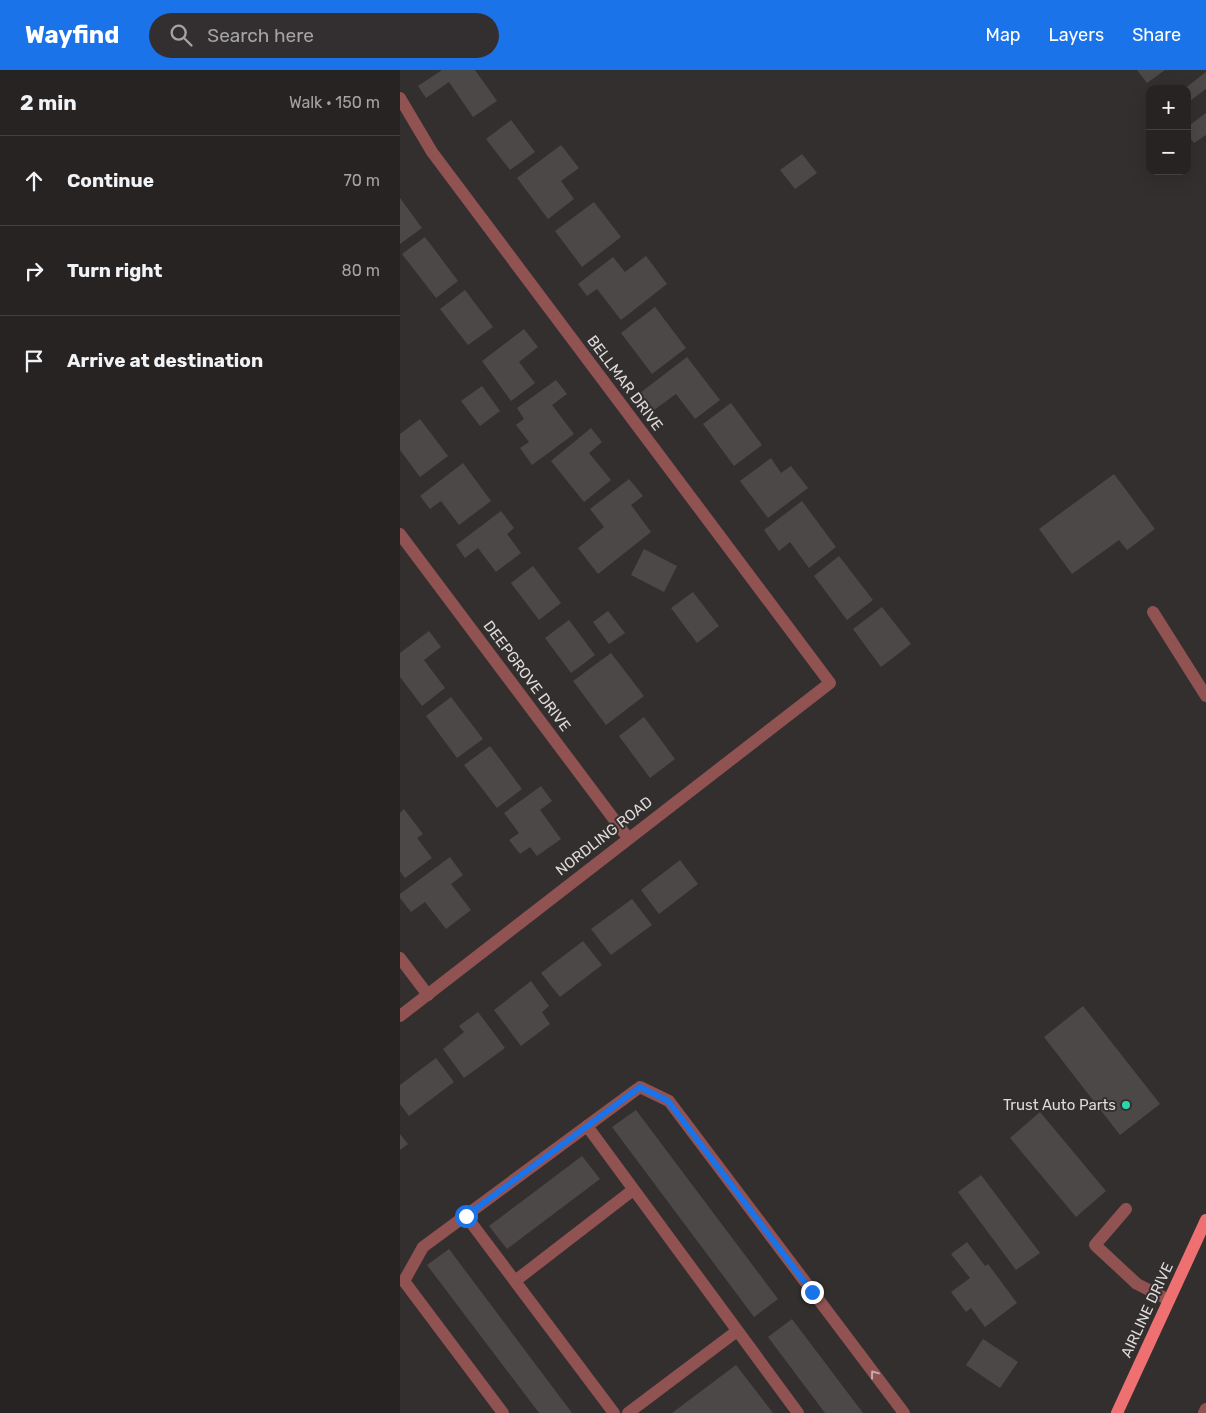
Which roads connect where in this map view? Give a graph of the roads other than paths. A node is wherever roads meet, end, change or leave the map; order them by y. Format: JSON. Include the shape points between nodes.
{"nodes":[{"id":1,"x":400,"y":98,"type":"edge"},
{"id":2,"x":400,"y":534,"type":"edge"},
{"id":3,"x":1153,"y":612,"type":"dead end"},
{"id":4,"x":830,"y":683,"type":"joint"},
{"id":5,"x":1206,"y":696,"type":"edge"},
{"id":6,"x":628,"y":838,"type":"junction"},
{"id":7,"x":400,"y":958,"type":"edge"},
{"id":8,"x":428,"y":995,"type":"junction"},
{"id":9,"x":400,"y":1016,"type":"edge"},
{"id":10,"x":587,"y":1126,"type":"junction"},
{"id":11,"x":633,"y":1190,"type":"junction"},
{"id":12,"x":1126,"y":1209,"type":"dead end"},
{"id":13,"x":466,"y":1216,"type":"junction"},
{"id":14,"x":1206,"y":1220,"type":"edge"},
{"id":15,"x":515,"y":1281,"type":"junction"},
{"id":16,"x":1169,"y":1300,"type":"junction"},
{"id":17,"x":737,"y":1330,"type":"junction"},
{"id":18,"x":1206,"y":1409,"type":"edge"},
{"id":19,"x":503,"y":1413,"type":"edge"},
{"id":20,"x":614,"y":1413,"type":"edge"},
{"id":21,"x":628,"y":1413,"type":"edge"},
{"id":22,"x":798,"y":1413,"type":"edge"},
{"id":23,"x":904,"y":1413,"type":"edge"},
{"id":24,"x":1118,"y":1413,"type":"edge"},
{"id":25,"x":1204,"y":1413,"type":"edge"}],
"edges":[{"from":1,"to":4,"type":"street","name":"BELLMAR DRIVE","via":[[432,152]]},
{"from":2,"to":6,"type":"street","name":"DEEPGROVE DRIVE"},
{"from":3,"to":5,"type":"street"},
{"from":4,"to":6,"type":"street","name":"NORDLING ROAD"},
{"from":6,"to":8,"type":"street","name":"NORDLING ROAD"},
{"from":7,"to":8,"type":"street"},
{"from":8,"to":9,"type":"street","name":"NORDLING ROAD"},
{"from":10,"to":11,"type":"street"},
{"from":10,"to":13,"type":"street"},
{"from":23,"to":10,"type":"street","one_way":true,"via":[[668,1101],[640,1087]]},
{"from":11,"to":15,"type":"street"},
{"from":11,"to":17,"type":"street"},
{"from":12,"to":16,"type":"street","via":[[1096,1245],[1137,1284]]},
{"from":13,"to":15,"type":"street"},
{"from":13,"to":19,"type":"street","via":[[423,1247],[404,1281]]},
{"from":14,"to":16,"type":"main road","name":"AIRLINE DRIVE"},
{"from":15,"to":20,"type":"street"},
{"from":16,"to":24,"type":"main road","name":"AIRLINE DRIVE"},
{"from":17,"to":21,"type":"street"},
{"from":17,"to":22,"type":"street"},
{"from":18,"to":25,"type":"street"}]}
